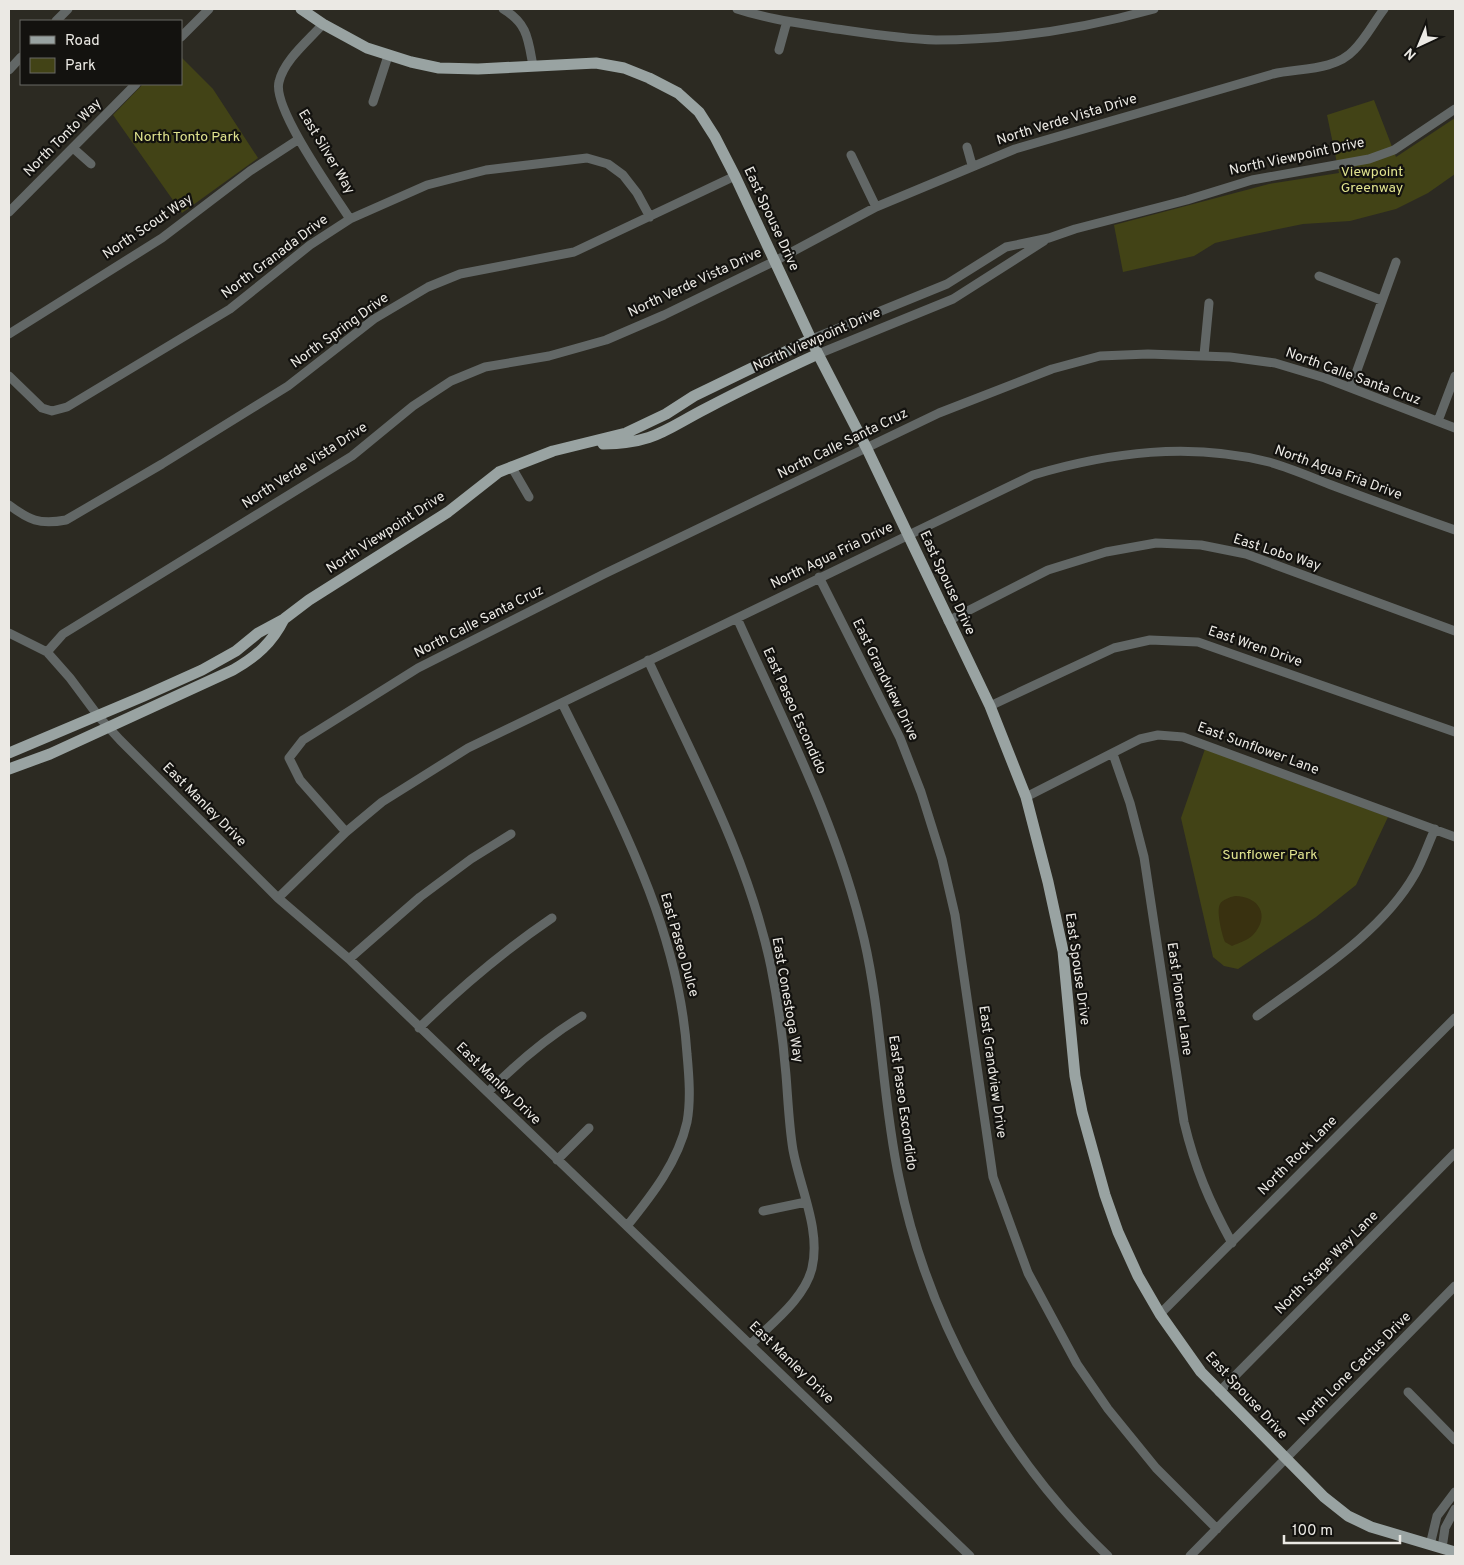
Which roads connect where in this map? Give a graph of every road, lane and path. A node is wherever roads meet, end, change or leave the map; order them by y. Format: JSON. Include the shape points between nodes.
{"nodes":[{"id":1,"x":68,"y":9,"type":"edge"},
{"id":2,"x":209,"y":9,"type":"edge"},
{"id":3,"x":301,"y":9,"type":"edge"},
{"id":4,"x":503,"y":9,"type":"edge"},
{"id":5,"x":737,"y":9,"type":"edge"},
{"id":6,"x":1154,"y":9,"type":"edge"},
{"id":7,"x":1384,"y":9,"type":"edge"},
{"id":8,"x":57,"y":20,"type":"edge"},
{"id":9,"x":787,"y":21,"type":"junction"},
{"id":10,"x":323,"y":24,"type":"junction"},
{"id":11,"x":182,"y":36,"type":"edge"},
{"id":12,"x":779,"y":50,"type":"dead end"},
{"id":13,"x":388,"y":56,"type":"junction"},
{"id":14,"x":20,"y":58,"type":"edge"},
{"id":15,"x":533,"y":66,"type":"junction"},
{"id":16,"x":9,"y":70,"type":"edge"},
{"id":17,"x":135,"y":85,"type":"edge"},
{"id":18,"x":373,"y":102,"type":"dead end"},
{"id":19,"x":1455,"y":109,"type":"edge"},
{"id":20,"x":299,"y":139,"type":"junction"},
{"id":21,"x":967,"y":147,"type":"dead end"},
{"id":22,"x":73,"y":148,"type":"junction"},
{"id":23,"x":851,"y":155,"type":"dead end"},
{"id":24,"x":91,"y":164,"type":"dead end"},
{"id":25,"x":972,"y":165,"type":"junction"},
{"id":26,"x":735,"y":176,"type":"junction"},
{"id":27,"x":876,"y":207,"type":"junction"},
{"id":28,"x":9,"y":212,"type":"edge"},
{"id":29,"x":650,"y":217,"type":"junction"},
{"id":30,"x":350,"y":219,"type":"junction"},
{"id":31,"x":1049,"y":238,"type":"junction"},
{"id":32,"x":775,"y":261,"type":"junction"},
{"id":33,"x":1396,"y":262,"type":"dead end"},
{"id":34,"x":1319,"y":276,"type":"dead end"},
{"id":35,"x":1381,"y":300,"type":"junction"},
{"id":36,"x":1209,"y":303,"type":"dead end"},
{"id":37,"x":9,"y":334,"type":"edge"},
{"id":38,"x":812,"y":339,"type":"junction"},
{"id":39,"x":818,"y":354,"type":"junction"},
{"id":40,"x":1204,"y":355,"type":"junction"},
{"id":41,"x":9,"y":376,"type":"edge"},
{"id":42,"x":1455,"y":376,"type":"edge"},
{"id":43,"x":1351,"y":387,"type":"junction"},
{"id":44,"x":1438,"y":421,"type":"junction"},
{"id":45,"x":1455,"y":428,"type":"edge"},
{"id":46,"x":589,"y":444,"type":"junction"},
{"id":47,"x":867,"y":449,"type":"junction"},
{"id":48,"x":512,"y":466,"type":"junction"},
{"id":49,"x":529,"y":498,"type":"dead end"},
{"id":50,"x":9,"y":505,"type":"edge"},
{"id":51,"x":1455,"y":530,"type":"edge"},
{"id":52,"x":907,"y":535,"type":"junction"},
{"id":53,"x":819,"y":577,"type":"junction"},
{"id":54,"x":737,"y":618,"type":"junction"},
{"id":55,"x":284,"y":619,"type":"junction"},
{"id":56,"x":948,"y":621,"type":"junction"},
{"id":57,"x":1455,"y":631,"type":"edge"},
{"id":58,"x":9,"y":633,"type":"edge"},
{"id":59,"x":47,"y":652,"type":"junction"},
{"id":60,"x":648,"y":660,"type":"junction"},
{"id":61,"x":562,"y":703,"type":"junction"},
{"id":62,"x":990,"y":706,"type":"junction"},
{"id":63,"x":99,"y":717,"type":"junction"},
{"id":64,"x":108,"y":727,"type":"junction"},
{"id":65,"x":1455,"y":732,"type":"edge"},
{"id":66,"x":9,"y":753,"type":"edge"},
{"id":67,"x":1113,"y":754,"type":"junction"},
{"id":68,"x":9,"y":769,"type":"edge"},
{"id":69,"x":1026,"y":797,"type":"junction"},
{"id":70,"x":1435,"y":829,"type":"junction"},
{"id":71,"x":346,"y":832,"type":"junction"},
{"id":72,"x":511,"y":834,"type":"dead end"},
{"id":73,"x":1455,"y":837,"type":"edge"},
{"id":74,"x":278,"y":898,"type":"junction"},
{"id":75,"x":552,"y":918,"type":"dead end"},
{"id":76,"x":349,"y":959,"type":"junction"},
{"id":77,"x":582,"y":1016,"type":"dead end"},
{"id":78,"x":1257,"y":1016,"type":"dead end"},
{"id":79,"x":1455,"y":1018,"type":"edge"},
{"id":80,"x":419,"y":1028,"type":"junction"},
{"id":81,"x":488,"y":1092,"type":"junction"},
{"id":82,"x":589,"y":1128,"type":"dead end"},
{"id":83,"x":1455,"y":1153,"type":"edge"},
{"id":84,"x":557,"y":1160,"type":"junction"},
{"id":85,"x":806,"y":1202,"type":"junction"},
{"id":86,"x":763,"y":1211,"type":"dead end"},
{"id":87,"x":627,"y":1226,"type":"junction"},
{"id":88,"x":1232,"y":1243,"type":"junction"},
{"id":89,"x":1455,"y":1286,"type":"edge"},
{"id":90,"x":1160,"y":1314,"type":"junction"},
{"id":91,"x":751,"y":1344,"type":"junction"},
{"id":92,"x":1219,"y":1392,"type":"junction"},
{"id":93,"x":1408,"y":1392,"type":"dead end"},
{"id":94,"x":1455,"y":1440,"type":"edge"},
{"id":95,"x":1286,"y":1459,"type":"junction"},
{"id":96,"x":1455,"y":1492,"type":"edge"},
{"id":97,"x":1455,"y":1509,"type":"edge"},
{"id":98,"x":1217,"y":1529,"type":"junction"},
{"id":99,"x":1435,"y":1549,"type":"edge"},
{"id":100,"x":1455,"y":1552,"type":"edge"},
{"id":101,"x":970,"y":1556,"type":"edge"},
{"id":102,"x":1108,"y":1556,"type":"edge"},
{"id":103,"x":1190,"y":1556,"type":"edge"}],
"edges":[{"from":1,"to":8,"type":"street"},
{"from":2,"to":11,"type":"street"},
{"from":3,"to":10,"type":"main road","name":"East Spouse Drive"},
{"from":4,"to":15,"type":"street","via":[[520,22],[526,32]]},
{"from":5,"to":9,"type":"street"},
{"from":6,"to":9,"type":"street","via":[[1058,31],[935,40]]},
{"from":7,"to":25,"type":"street","name":"North Verde Vista Drive","via":[[1355,50],[1345,59],[1330,65],[1273,74],[1015,149]]},
{"from":9,"to":12,"type":"street"},
{"from":10,"to":13,"type":"main road","name":"East Spouse Drive"},
{"from":10,"to":20,"type":"street","name":"East Silver Way","via":[[284,70],[278,83],[279,96]]},
{"from":13,"to":15,"type":"main road","name":"East Spouse Drive","via":[[440,68]]},
{"from":13,"to":18,"type":"street"},
{"from":14,"to":16,"type":"street"},
{"from":15,"to":26,"type":"main road","name":"East Spouse Drive","via":[[605,65],[624,68],[671,89],[699,112]]},
{"from":17,"to":22,"type":"street","name":"North Tonto Way"},
{"from":19,"to":31,"type":"street","name":"North Viewpoint Drive","via":[[1394,150],[1369,158],[1252,180]]},
{"from":20,"to":30,"type":"street","name":"East Silver Way"},
{"from":20,"to":37,"type":"street","name":"North Scout Way","via":[[250,171],[162,238]]},
{"from":21,"to":25,"type":"street"},
{"from":22,"to":24,"type":"street"},
{"from":22,"to":28,"type":"street","name":"North Tonto Way"},
{"from":23,"to":27,"type":"street"},
{"from":25,"to":27,"type":"street","name":"North Verde Vista Drive"},
{"from":26,"to":29,"type":"street","name":"North Spring Drive"},
{"from":26,"to":32,"type":"main road","name":"East Spouse Drive"},
{"from":27,"to":32,"type":"street","name":"North Verde Vista Drive"},
{"from":29,"to":30,"type":"street","name":"North Granada Drive","via":[[623,175],[608,164],[587,158],[456,176]]},
{"from":29,"to":50,"type":"street","name":"North Spring Drive","via":[[574,252],[460,274],[428,287],[374,319],[288,386],[66,520],[50,523],[27,519]]},
{"from":30,"to":41,"type":"street","name":"North Granada Drive","via":[[310,245],[230,309],[68,407],[52,411],[42,408]]},
{"from":31,"to":38,"type":"street","name":"North Viewpoint Drive","via":[[1006,247],[947,284]]},
{"from":31,"to":39,"type":"street","name":"North Viewpoint Drive","via":[[954,299]]},
{"from":32,"to":38,"type":"main road","name":"East Spouse Drive"},
{"from":32,"to":59,"type":"street","name":"North Verde Vista Drive","via":[[606,340],[549,356],[485,367],[450,381],[413,406],[352,456],[63,634]]},
{"from":33,"to":35,"type":"street"},
{"from":34,"to":35,"type":"street"},
{"from":35,"to":43,"type":"street"},
{"from":36,"to":40,"type":"street"},
{"from":38,"to":39,"type":"main road","name":"East Spouse Drive"},
{"from":38,"to":46,"type":"main road","name":"North Viewpoint Drive","via":[[694,396],[649,423]]},
{"from":39,"to":46,"type":"main road","name":"North Viewpoint Drive","via":[[705,408],[657,436],[630,443]]},
{"from":39,"to":47,"type":"main road","name":"East Spouse Drive"},
{"from":40,"to":43,"type":"street","name":"North Calle Santa Cruz","via":[[1275,364]]},
{"from":40,"to":47,"type":"street","name":"North Calle Santa Cruz","via":[[1100,356],[1052,369],[938,413]]},
{"from":42,"to":44,"type":"street"},
{"from":43,"to":44,"type":"street","name":"North Calle Santa Cruz","via":[[1395,407]]},
{"from":44,"to":45,"type":"street","name":"North Calle Santa Cruz"},
{"from":46,"to":48,"type":"main road","name":"North Viewpoint Drive","via":[[553,451]]},
{"from":47,"to":52,"type":"main road","name":"East Spouse Drive"},
{"from":47,"to":71,"type":"street","name":"North Calle Santa Cruz","via":[[613,570],[418,668],[303,740],[289,758],[300,780]]},
{"from":48,"to":49,"type":"street"},
{"from":48,"to":55,"type":"main road","name":"North Viewpoint Drive","via":[[485,482],[424,529]]},
{"from":51,"to":52,"type":"street","name":"North Agua Fria Drive","via":[[1270,462],[1187,451],[1132,452],[1081,461],[1033,475]]},
{"from":52,"to":53,"type":"street","name":"North Agua Fria Drive"},
{"from":52,"to":56,"type":"main road","name":"East Spouse Drive"},
{"from":53,"to":54,"type":"street","name":"North Agua Fria Drive"},
{"from":53,"to":98,"type":"street","name":"East Grandview Drive","via":[[900,738],[942,859],[955,915],[993,1177],[1028,1273],[1077,1364],[1108,1409],[1156,1468]]},
{"from":54,"to":60,"type":"street","name":"North Agua Fria Drive"},
{"from":54,"to":102,"type":"street","name":"East Paseo Escondido","via":[[841,854],[864,940],[899,1179],[917,1248],[942,1316],[974,1380],[1008,1436],[1072,1519]]},
{"from":55,"to":63,"type":"main road","name":"North Viewpoint Drive","via":[[202,670]]},
{"from":55,"to":64,"type":"main road","name":"North Viewpoint Drive","via":[[276,635],[250,660]]},
{"from":56,"to":57,"type":"street","name":"East Lobo Way","via":[[1048,570],[1106,552],[1156,543],[1201,545],[1246,554]]},
{"from":56,"to":62,"type":"main road","name":"East Spouse Drive"},
{"from":58,"to":59,"type":"street","name":"East Manley Drive"},
{"from":59,"to":63,"type":"street","name":"East Manley Drive"},
{"from":60,"to":61,"type":"street","name":"North Agua Fria Drive"},
{"from":60,"to":85,"type":"street","name":"East Conestoga Way","via":[[729,831],[752,896],[771,966],[783,1042],[793,1150]]},
{"from":61,"to":71,"type":"street","name":"North Agua Fria Drive","via":[[460,753],[382,802]]},
{"from":61,"to":87,"type":"street","name":"East Paseo Dulce","via":[[637,858],[678,984],[686,1036],[687,1122],[674,1160]]},
{"from":62,"to":65,"type":"street","name":"East Wren Drive","via":[[1114,648],[1150,640],[1198,642]]},
{"from":62,"to":69,"type":"main road","name":"East Spouse Drive"},
{"from":63,"to":64,"type":"street","name":"East Manley Drive"},
{"from":63,"to":66,"type":"main road","name":"North Viewpoint Drive"},
{"from":64,"to":68,"type":"main road","name":"North Viewpoint Drive"},
{"from":64,"to":74,"type":"street","name":"East Manley Drive"},
{"from":67,"to":69,"type":"street","name":"East Sunflower Lane"},
{"from":67,"to":70,"type":"street","name":"East Sunflower Lane","via":[[1140,739],[1158,735],[1183,737]]},
{"from":67,"to":88,"type":"street","name":"East Pioneer Lane","via":[[1144,857],[1184,1122],[1194,1164]]},
{"from":69,"to":90,"type":"main road","name":"East Spouse Drive","via":[[1063,951],[1075,1076],[1093,1158],[1118,1232]]},
{"from":70,"to":73,"type":"street","name":"East Sunflower Lane"},
{"from":70,"to":78,"type":"street","via":[[1415,874],[1389,910],[1338,957]]},
{"from":71,"to":74,"type":"street","name":"North Agua Fria Drive"},
{"from":72,"to":76,"type":"street","via":[[420,897]]},
{"from":74,"to":76,"type":"street","name":"East Manley Drive"},
{"from":75,"to":80,"type":"street","via":[[502,952]]},
{"from":76,"to":80,"type":"street","name":"East Manley Drive"},
{"from":77,"to":81,"type":"street","via":[[552,1034]]},
{"from":79,"to":88,"type":"street","name":"North Rock Lane"},
{"from":80,"to":81,"type":"street","name":"East Manley Drive"},
{"from":81,"to":84,"type":"street","name":"East Manley Drive"},
{"from":82,"to":84,"type":"street"},
{"from":83,"to":92,"type":"street","name":"North Stage Way Lane"},
{"from":84,"to":87,"type":"street","name":"East Manley Drive"},
{"from":85,"to":86,"type":"street"},
{"from":85,"to":91,"type":"street","name":"East Conestoga Way","via":[[815,1251],[812,1270],[792,1302]]},
{"from":87,"to":91,"type":"street","name":"East Manley Drive"},
{"from":88,"to":90,"type":"street","name":"North Rock Lane"},
{"from":89,"to":95,"type":"street","name":"North Lone Cactus Drive"},
{"from":90,"to":92,"type":"main road","name":"East Spouse Drive"},
{"from":91,"to":101,"type":"street","name":"East Manley Drive"},
{"from":92,"to":95,"type":"main road","name":"East Spouse Drive"},
{"from":93,"to":94,"type":"street"},
{"from":95,"to":98,"type":"street","name":"North Lone Cactus Drive"},
{"from":95,"to":99,"type":"main road","name":"East Spouse Drive","via":[[1348,1516]]},
{"from":96,"to":99,"type":"street","via":[[1437,1516]]},
{"from":97,"to":99,"type":"street"},
{"from":98,"to":103,"type":"street","name":"North Lone Cactus Drive"},
{"from":99,"to":100,"type":"main road","name":"East Spouse Drive"}]}
